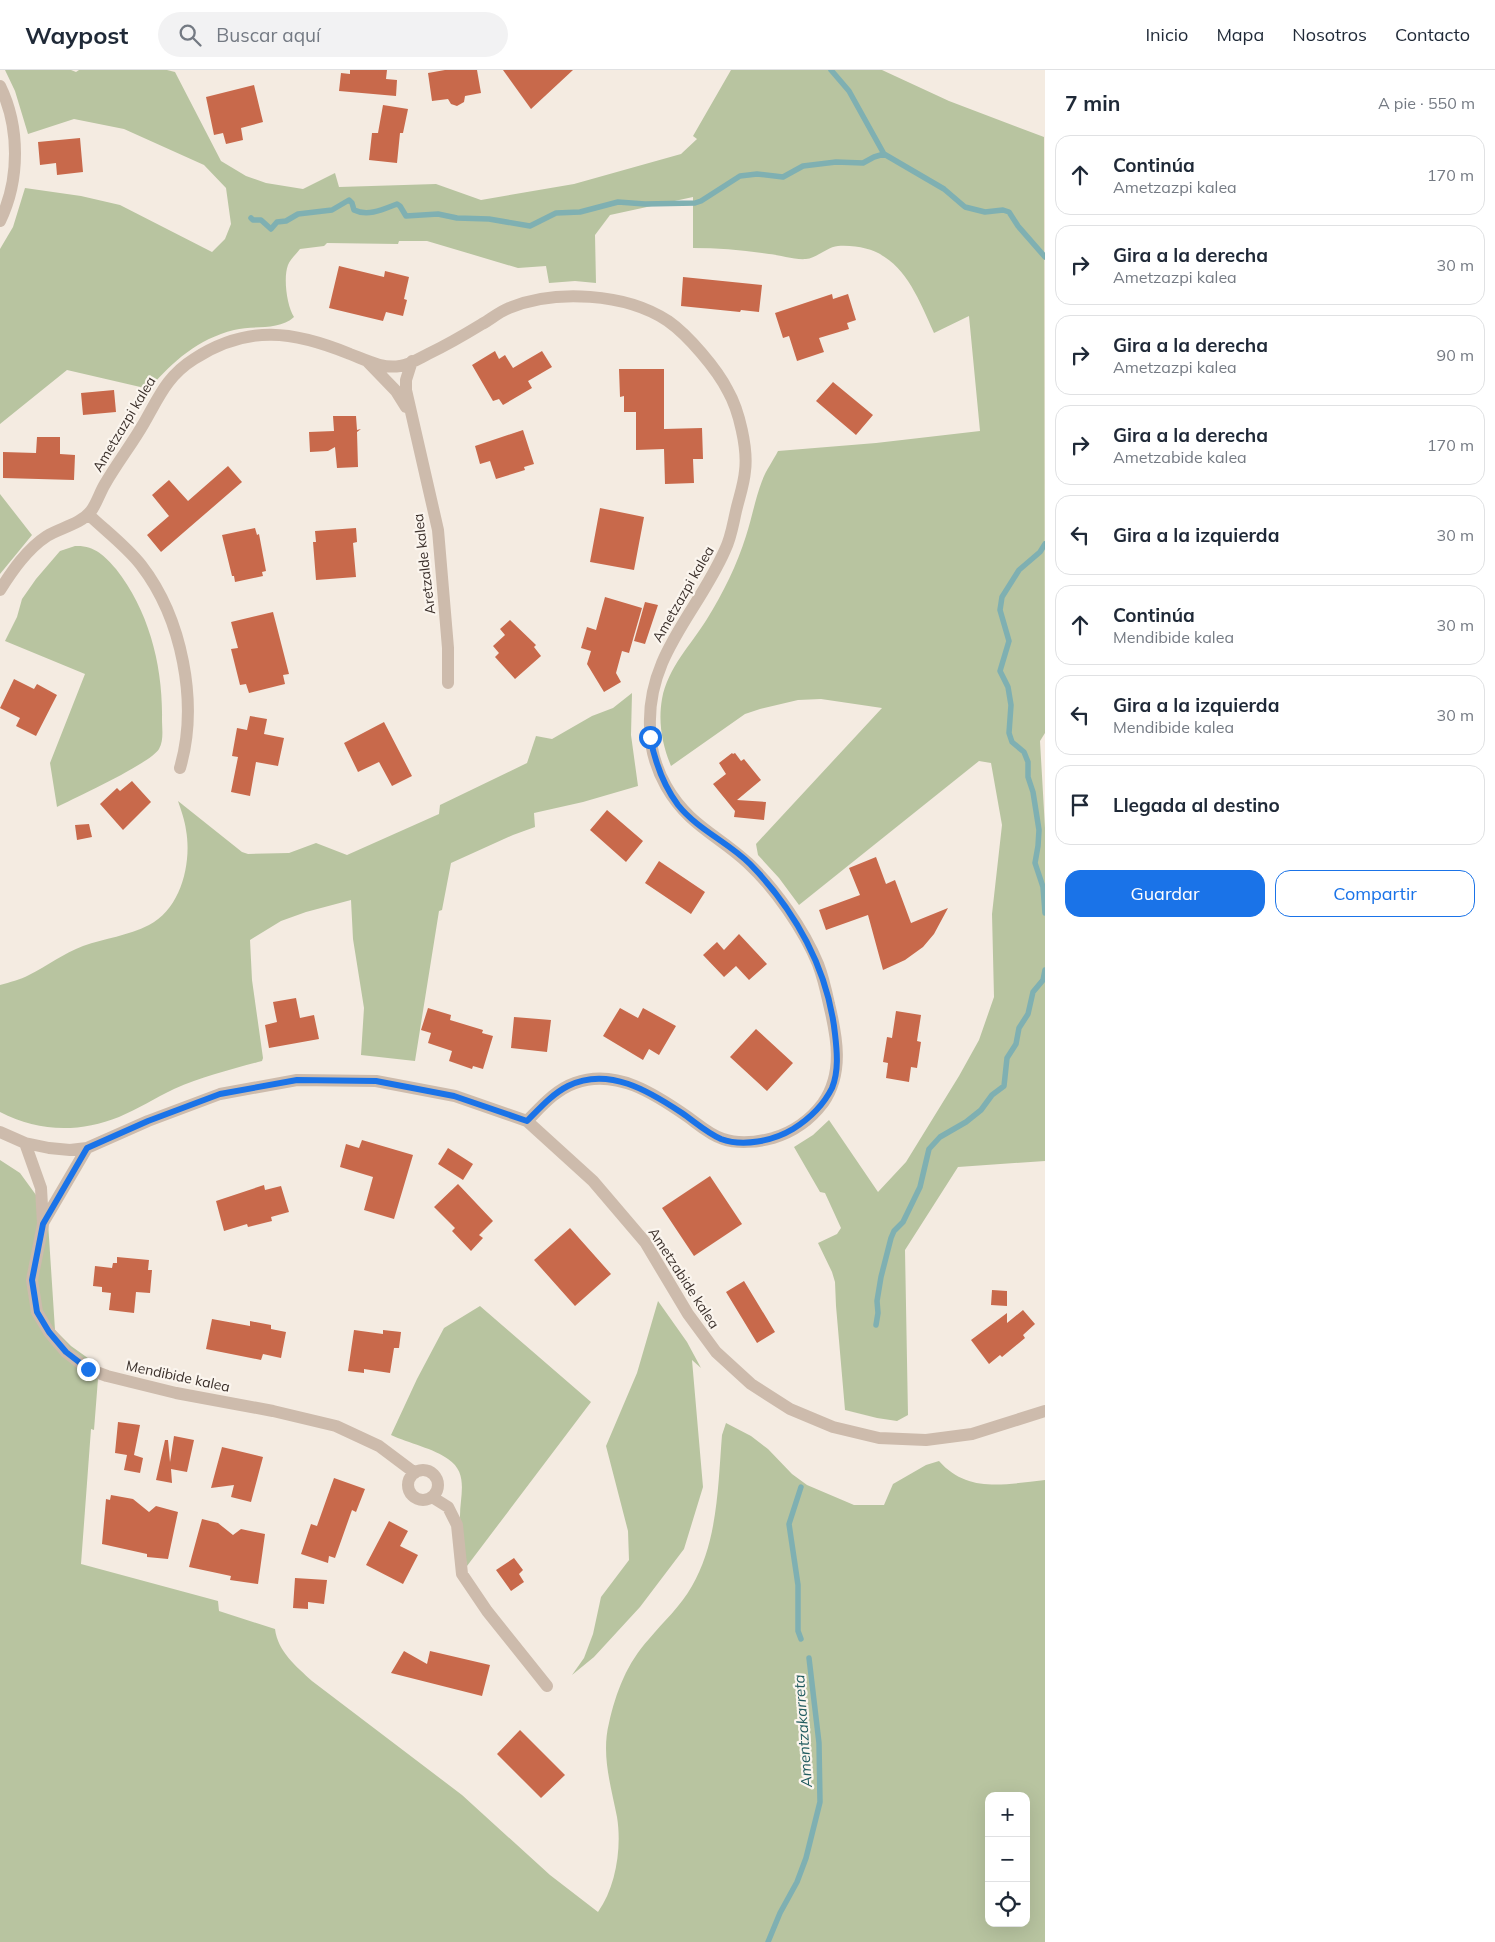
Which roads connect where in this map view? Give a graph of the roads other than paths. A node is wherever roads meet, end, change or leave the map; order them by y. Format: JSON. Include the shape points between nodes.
{"nodes":[{"id":1,"x":0,"y":86,"type":"edge"},
{"id":2,"x":0,"y":221,"type":"edge"},
{"id":3,"x":366,"y":360,"type":"junction"},
{"id":4,"x":412,"y":362,"type":"junction"},
{"id":5,"x":410,"y":414,"type":"junction"},
{"id":6,"x":89,"y":515,"type":"junction"},
{"id":7,"x":0,"y":590,"type":"edge"},
{"id":8,"x":448,"y":683,"type":"dead end"},
{"id":9,"x":180,"y":768,"type":"dead end"},
{"id":10,"x":527,"y":1121,"type":"junction"},
{"id":11,"x":0,"y":1132,"type":"edge"},
{"id":12,"x":25,"y":1143,"type":"junction"},
{"id":13,"x":87,"y":1148,"type":"junction"},
{"id":14,"x":43,"y":1224,"type":"junction"},
{"id":15,"x":1045,"y":1411,"type":"edge"},
{"id":16,"x":415,"y":1473,"type":"junction"},
{"id":17,"x":432,"y":1497,"type":"junction"},
{"id":18,"x":547,"y":1686,"type":"dead end"}],
"edges":[{"from":1,"to":2,"type":"street","via":[[13,124],[15,152],[13,180]]},
{"from":3,"to":4,"type":"street","name":"Ametzazpi kalea","via":[[400,366]]},
{"from":3,"to":5,"type":"street","name":"Aretzalde kalea","via":[[396,391]]},
{"from":3,"to":6,"type":"street","name":"Ametzazpi kalea","via":[[315,340],[291,335],[239,338],[213,348],[170,378]]},
{"from":4,"to":5,"type":"street","name":"Aretzalde kalea","via":[[406,380]]},
{"from":4,"to":10,"type":"street","name":"Ametzazpi kalea","via":[[508,309],[561,297],[587,296],[642,308],[666,320],[688,339],[728,389],[741,431],[745,475],[727,548],[660,665],[652,688],[650,737],[655,762],[678,805],[695,823],[749,863],[787,908],[817,960],[834,1024],[838,1056],[833,1086],[814,1113],[788,1132],[772,1138],[747,1142],[722,1139],[635,1086],[607,1079],[568,1086],[557,1092]]},
{"from":5,"to":8,"type":"street","name":"Aretzalde kalea","via":[[438,530]]},
{"from":6,"to":7,"type":"street","via":[[43,539],[14,569]]},
{"from":6,"to":9,"type":"street","via":[[140,563],[171,617],[186,678],[187,726]]},
{"from":10,"to":13,"type":"street","name":"Ametzabide kalea","via":[[454,1096],[376,1081],[297,1080],[220,1094]]},
{"from":10,"to":15,"type":"street","name":"Ametzabide kalea","via":[[593,1181],[645,1242],[686,1312],[716,1352],[751,1384],[790,1409],[833,1427],[870,1436],[926,1440],[972,1434]]},
{"from":11,"to":12,"type":"street"},
{"from":12,"to":13,"type":"street","via":[[70,1150]]},
{"from":12,"to":14,"type":"street","via":[[41,1188]]},
{"from":13,"to":14,"type":"street"},
{"from":14,"to":16,"type":"street","name":"Mendibide kalea","via":[[32,1280],[37,1312],[66,1352],[88,1369],[176,1393],[336,1426],[380,1446]]},
{"from":16,"to":17,"type":"street","name":"Mendibide kalea","via":[[425,1470],[434,1475],[438,1484]]},
{"from":16,"to":17,"type":"street","via":[[409,1480],[411,1493],[423,1500]]},
{"from":17,"to":18,"type":"street","via":[[448,1507],[457,1525],[462,1574]]}]}
